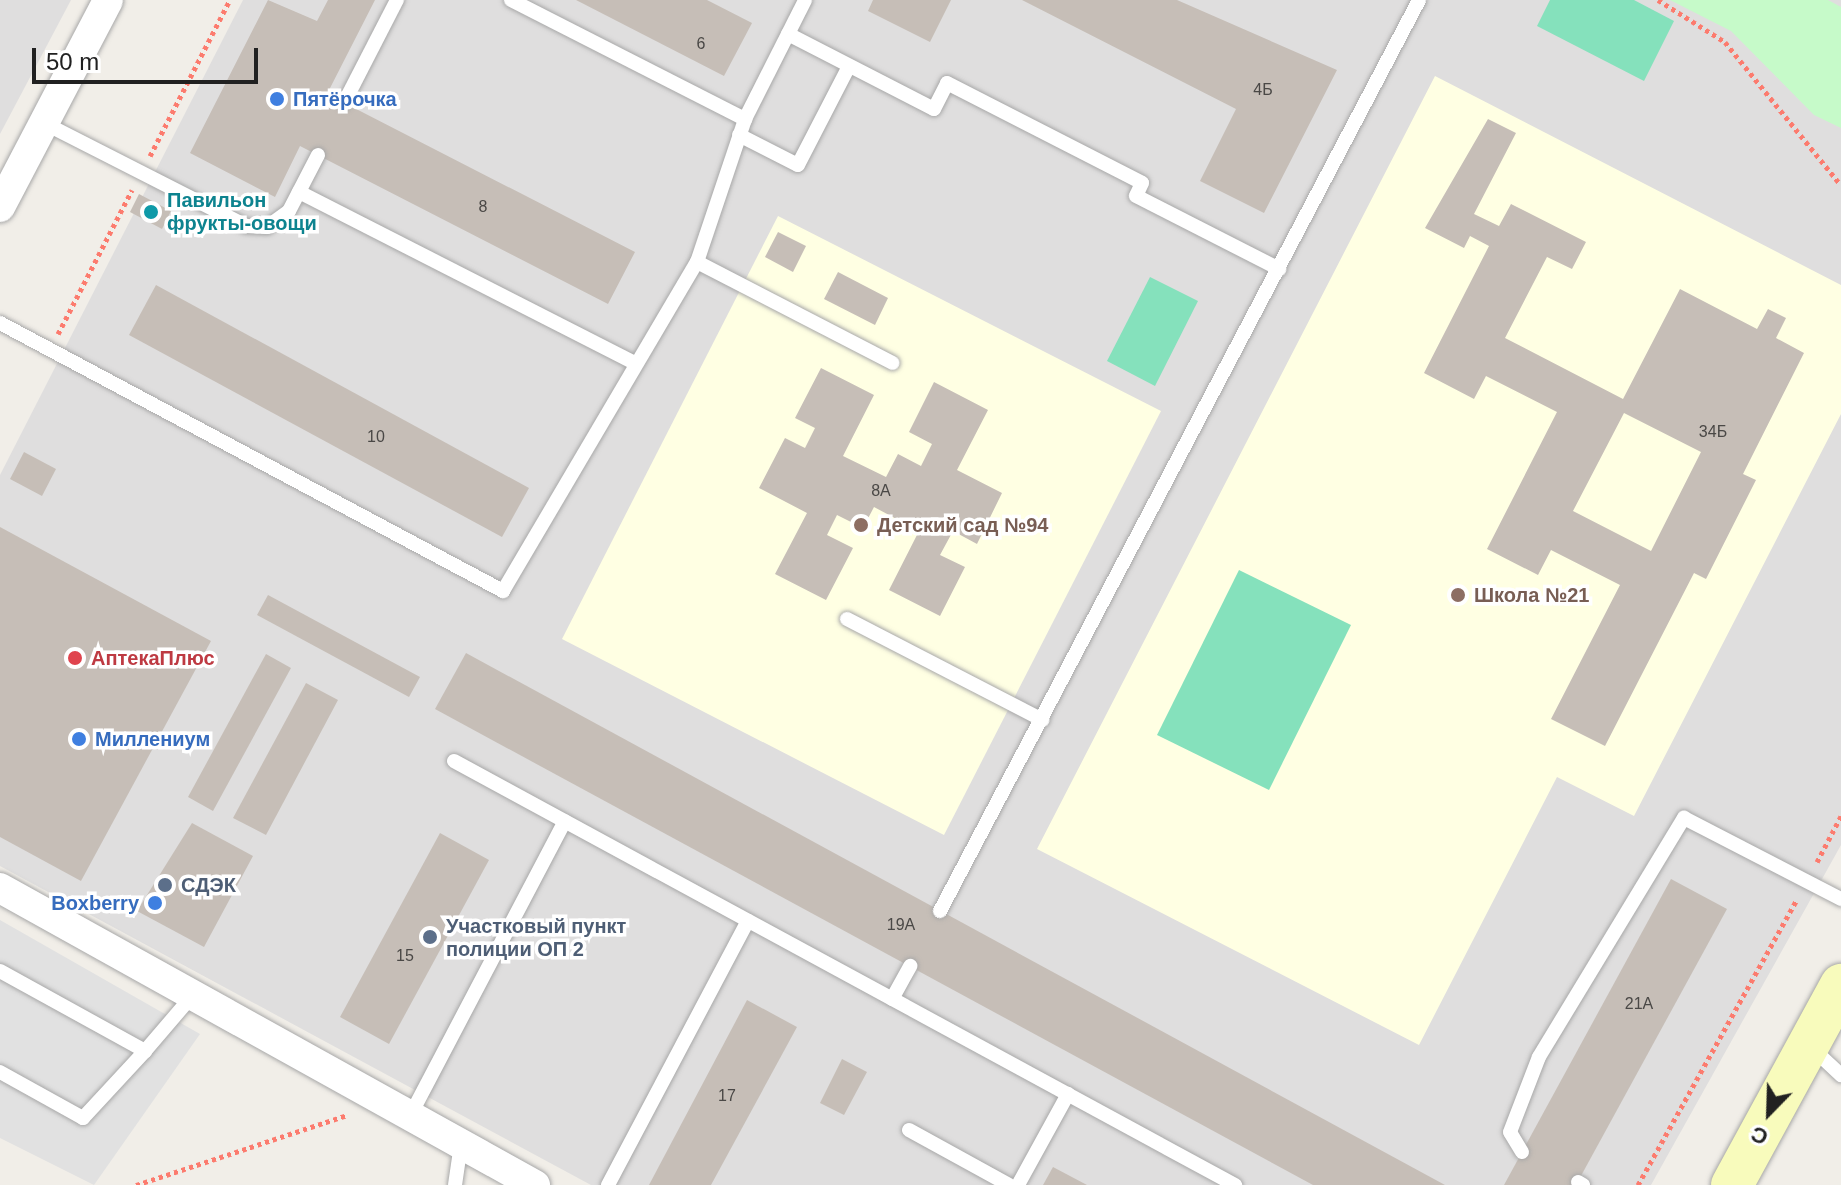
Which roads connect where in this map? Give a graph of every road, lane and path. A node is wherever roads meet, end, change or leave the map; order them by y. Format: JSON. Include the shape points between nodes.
{"nodes":[{"id":1,"x":108,"y":0,"type":"edge"},
{"id":2,"x":397,"y":0,"type":"edge"},
{"id":3,"x":511,"y":0,"type":"edge"},
{"id":4,"x":805,"y":0,"type":"edge"},
{"id":5,"x":1419,"y":0,"type":"edge"},
{"id":6,"x":1658,"y":0,"type":"edge"},
{"id":7,"x":788,"y":34,"type":"junction"},
{"id":8,"x":849,"y":66,"type":"junction"},
{"id":9,"x":344,"y":103,"type":"dead end"},
{"id":10,"x":745,"y":119,"type":"junction"},
{"id":11,"x":44,"y":123,"type":"junction"},
{"id":12,"x":739,"y":135,"type":"junction"},
{"id":13,"x":318,"y":155,"type":"dead end"},
{"id":14,"x":7,"y":176,"type":"edge"},
{"id":15,"x":1841,"y":185,"type":"edge"},
{"id":16,"x":299,"y":192,"type":"junction"},
{"id":17,"x":0,"y":207,"type":"edge"},
{"id":18,"x":697,"y":262,"type":"junction"},
{"id":19,"x":1279,"y":269,"type":"junction"},
{"id":20,"x":0,"y":323,"type":"edge"},
{"id":21,"x":893,"y":363,"type":"dead end"},
{"id":22,"x":636,"y":364,"type":"junction"},
{"id":23,"x":847,"y":619,"type":"dead end"},
{"id":24,"x":1043,"y":720,"type":"junction"},
{"id":25,"x":454,"y":761,"type":"dead end"},
{"id":26,"x":1841,"y":816,"type":"edge"},
{"id":27,"x":565,"y":821,"type":"junction"},
{"id":28,"x":1807,"y":881,"type":"junction"},
{"id":29,"x":0,"y":888,"type":"edge"},
{"id":30,"x":1841,"y":899,"type":"edge"},
{"id":31,"x":940,"y":911,"type":"dead end"},
{"id":32,"x":748,"y":921,"type":"junction"},
{"id":33,"x":910,"y":966,"type":"dead end"},
{"id":34,"x":0,"y":971,"type":"edge"},
{"id":35,"x":1841,"y":985,"type":"edge"},
{"id":36,"x":193,"y":995,"type":"junction"},
{"id":37,"x":892,"y":999,"type":"junction"},
{"id":38,"x":1809,"y":1044,"type":"junction"},
{"id":39,"x":145,"y":1051,"type":"junction"},
{"id":40,"x":0,"y":1072,"type":"edge"},
{"id":41,"x":1841,"y":1075,"type":"edge"},
{"id":42,"x":1068,"y":1094,"type":"junction"},
{"id":43,"x":399,"y":1109,"type":"junction"},
{"id":44,"x":909,"y":1130,"type":"dead end"},
{"id":45,"x":461,"y":1144,"type":"junction"},
{"id":46,"x":1522,"y":1152,"type":"dead end"},
{"id":47,"x":136,"y":1185,"type":"edge"},
{"id":48,"x":455,"y":1185,"type":"edge"},
{"id":49,"x":535,"y":1185,"type":"edge"},
{"id":50,"x":608,"y":1185,"type":"edge"},
{"id":51,"x":1009,"y":1185,"type":"edge"},
{"id":52,"x":1018,"y":1185,"type":"edge"},
{"id":53,"x":1235,"y":1185,"type":"edge"},
{"id":54,"x":1638,"y":1185,"type":"edge"},
{"id":55,"x":1732,"y":1185,"type":"edge"}],
"edges":[{"from":1,"to":11,"type":"street"},
{"from":2,"to":9,"type":"lane"},
{"from":3,"to":10,"type":"lane"},
{"from":4,"to":7,"type":"lane"},
{"from":5,"to":19,"type":"lane"},
{"from":6,"to":15,"type":"path","via":[[1725,42]]},
{"from":7,"to":8,"type":"lane"},
{"from":7,"to":10,"type":"lane"},
{"from":8,"to":12,"type":"lane","via":[[798,165]]},
{"from":8,"to":19,"type":"lane","via":[[934,109],[947,83],[1142,183],[1136,196]]},
{"from":10,"to":12,"type":"lane"},
{"from":11,"to":14,"type":"street"},
{"from":11,"to":16,"type":"lane","via":[[246,226],[267,227]]},
{"from":12,"to":18,"type":"lane"},
{"from":13,"to":16,"type":"lane"},
{"from":14,"to":17,"type":"street"},
{"from":16,"to":22,"type":"lane"},
{"from":18,"to":21,"type":"lane"},
{"from":18,"to":22,"type":"lane"},
{"from":19,"to":24,"type":"lane"},
{"from":20,"to":22,"type":"lane","via":[[503,591]]},
{"from":23,"to":24,"type":"lane"},
{"from":24,"to":31,"type":"lane"},
{"from":25,"to":27,"type":"lane"},
{"from":26,"to":28,"type":"path"},
{"from":27,"to":32,"type":"lane"},
{"from":27,"to":43,"type":"lane"},
{"from":28,"to":30,"type":"lane"},
{"from":28,"to":46,"type":"lane","via":[[1684,818],[1539,1057],[1510,1132]]},
{"from":28,"to":54,"type":"path"},
{"from":29,"to":36,"type":"street"},
{"from":32,"to":37,"type":"lane"},
{"from":32,"to":50,"type":"lane"},
{"from":33,"to":37,"type":"lane"},
{"from":34,"to":39,"type":"lane"},
{"from":35,"to":38,"type":"street"},
{"from":36,"to":39,"type":"lane"},
{"from":36,"to":43,"type":"street"},
{"from":37,"to":42,"type":"lane"},
{"from":38,"to":41,"type":"lane"},
{"from":38,"to":55,"type":"street"},
{"from":39,"to":40,"type":"lane","via":[[83,1118]]},
{"from":42,"to":52,"type":"lane"},
{"from":42,"to":53,"type":"lane"},
{"from":43,"to":45,"type":"street"},
{"from":43,"to":47,"type":"path"},
{"from":44,"to":51,"type":"lane"},
{"from":45,"to":48,"type":"lane"},
{"from":45,"to":49,"type":"street"}]}
